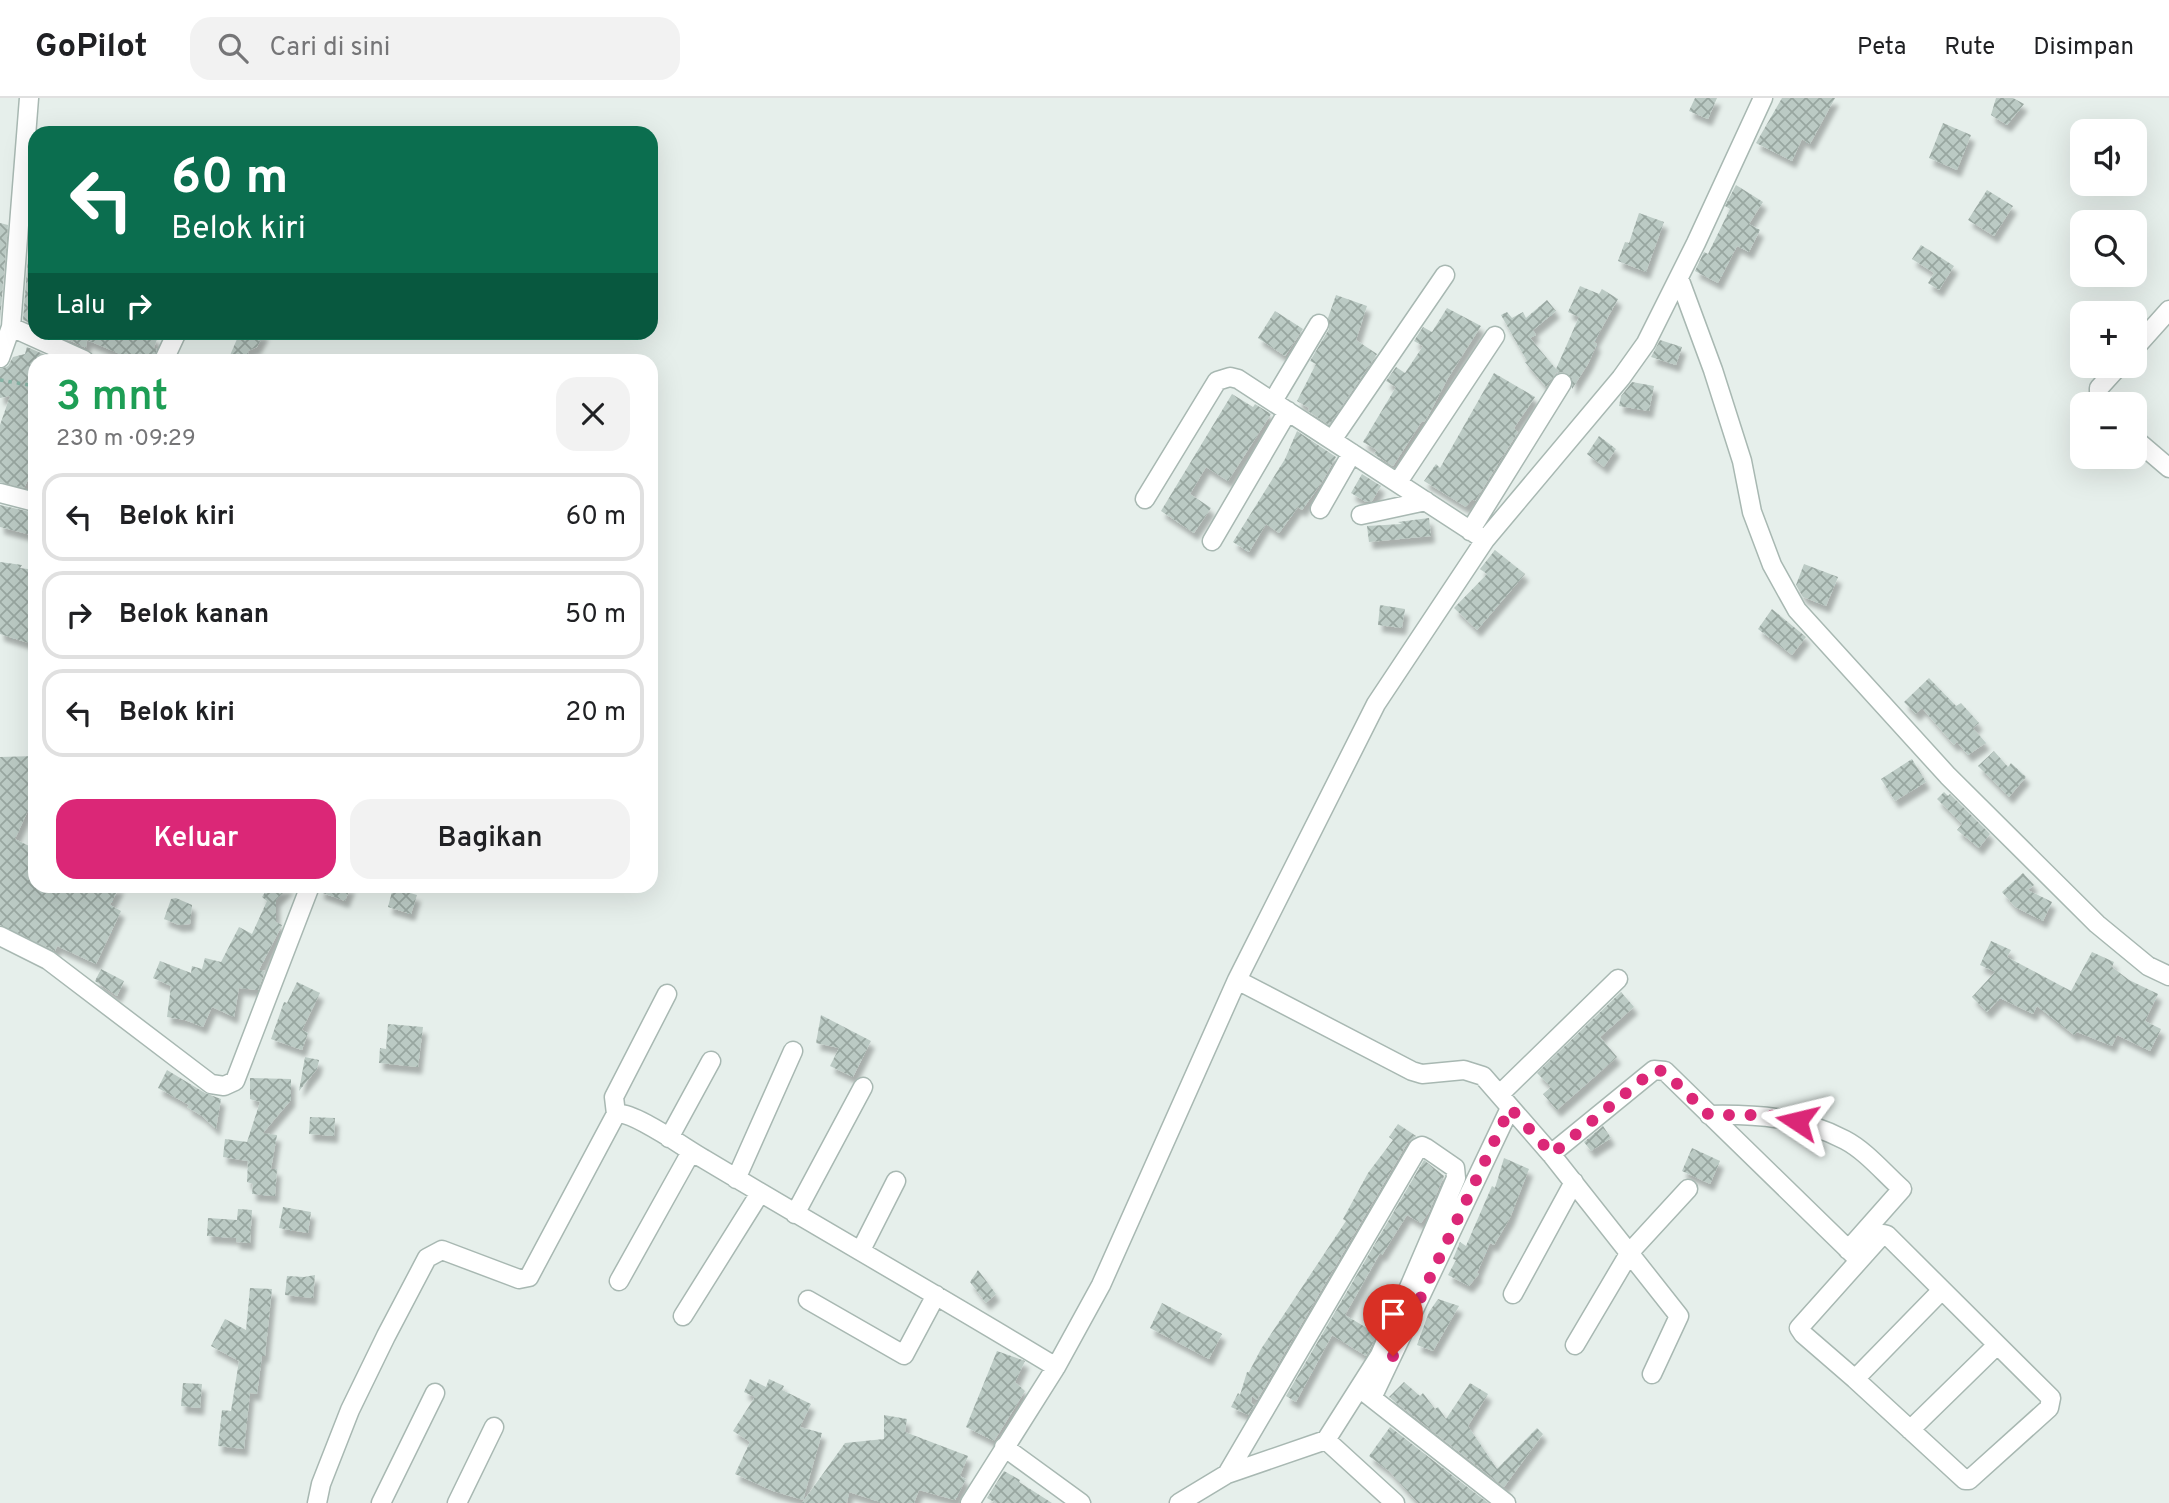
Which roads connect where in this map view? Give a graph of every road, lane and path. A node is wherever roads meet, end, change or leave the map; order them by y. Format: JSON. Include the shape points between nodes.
{"nodes":[{"id":1,"x":29,"y":98,"type":"edge"},
{"id":2,"x":1763,"y":98,"type":"edge"},
{"id":3,"x":1445,"y":275,"type":"dead end"},
{"id":4,"x":1679,"y":278,"type":"junction"},
{"id":5,"x":2169,"y":310,"type":"edge"},
{"id":6,"x":1319,"y":324,"type":"dead end"},
{"id":7,"x":11,"y":327,"type":"junction"},
{"id":8,"x":28,"y":335,"type":"edge"},
{"id":9,"x":2147,"y":335,"type":"edge"},
{"id":10,"x":1495,"y":336,"type":"dead end"},
{"id":11,"x":40,"y":340,"type":"edge"},
{"id":12,"x":71,"y":354,"type":"edge"},
{"id":13,"x":0,"y":358,"type":"edge"},
{"id":14,"x":2108,"y":378,"type":"edge"},
{"id":15,"x":0,"y":380,"type":"edge"},
{"id":16,"x":1562,"y":383,"type":"dead end"},
{"id":17,"x":28,"y":385,"type":"edge"},
{"id":18,"x":2099,"y":392,"type":"edge"},
{"id":19,"x":1280,"y":406,"type":"junction"},
{"id":20,"x":1332,"y":440,"type":"junction"},
{"id":21,"x":2147,"y":449,"type":"edge"},
{"id":22,"x":1352,"y":453,"type":"junction"},
{"id":23,"x":2169,"y":468,"type":"edge"},
{"id":24,"x":1398,"y":482,"type":"junction"},
{"id":25,"x":0,"y":492,"type":"edge"},
{"id":26,"x":1145,"y":499,"type":"dead end"},
{"id":27,"x":28,"y":500,"type":"edge"},
{"id":28,"x":1426,"y":501,"type":"junction"},
{"id":29,"x":1320,"y":509,"type":"dead end"},
{"id":30,"x":1361,"y":515,"type":"dead end"},
{"id":31,"x":1477,"y":536,"type":"junction"},
{"id":32,"x":1212,"y":541,"type":"dead end"},
{"id":33,"x":307,"y":893,"type":"edge"},
{"id":34,"x":0,"y":936,"type":"edge"},
{"id":35,"x":2169,"y":976,"type":"edge"},
{"id":36,"x":1618,"y":979,"type":"dead end"},
{"id":37,"x":1237,"y":980,"type":"junction"},
{"id":38,"x":667,"y":995,"type":"dead end"},
{"id":39,"x":793,"y":1051,"type":"dead end"},
{"id":40,"x":711,"y":1060,"type":"dead end"},
{"id":41,"x":863,"y":1087,"type":"dead end"},
{"id":42,"x":1505,"y":1101,"type":"junction"},
{"id":43,"x":615,"y":1114,"type":"junction"},
{"id":44,"x":1709,"y":1115,"type":"junction"},
{"id":45,"x":670,"y":1138,"type":"junction"},
{"id":46,"x":691,"y":1152,"type":"junction"},
{"id":47,"x":1552,"y":1154,"type":"junction"},
{"id":48,"x":736,"y":1179,"type":"junction"},
{"id":49,"x":896,"y":1181,"type":"dead end"},
{"id":50,"x":1574,"y":1182,"type":"junction"},
{"id":51,"x":1688,"y":1189,"type":"dead end"},
{"id":52,"x":760,"y":1193,"type":"junction"},
{"id":53,"x":795,"y":1214,"type":"junction"},
{"id":54,"x":861,"y":1250,"type":"junction"},
{"id":55,"x":1630,"y":1251,"type":"junction"},
{"id":56,"x":1853,"y":1255,"type":"junction"},
{"id":57,"x":619,"y":1281,"type":"dead end"},
{"id":58,"x":1942,"y":1290,"type":"junction"},
{"id":59,"x":1513,"y":1294,"type":"dead end"},
{"id":60,"x":936,"y":1295,"type":"junction"},
{"id":61,"x":808,"y":1300,"type":"dead end"},
{"id":62,"x":683,"y":1316,"type":"dead end"},
{"id":63,"x":1575,"y":1345,"type":"dead end"},
{"id":64,"x":1996,"y":1346,"type":"junction"},
{"id":65,"x":1056,"y":1367,"type":"junction"},
{"id":66,"x":1651,"y":1374,"type":"dead end"},
{"id":67,"x":1855,"y":1379,"type":"junction"},
{"id":68,"x":435,"y":1393,"type":"dead end"},
{"id":69,"x":1366,"y":1393,"type":"junction"},
{"id":70,"x":494,"y":1427,"type":"dead end"},
{"id":71,"x":1910,"y":1430,"type":"junction"},
{"id":72,"x":1326,"y":1440,"type":"junction"},
{"id":73,"x":1004,"y":1447,"type":"junction"},
{"id":74,"x":1227,"y":1474,"type":"junction"},
{"id":75,"x":317,"y":1503,"type":"edge"},
{"id":76,"x":381,"y":1503,"type":"edge"},
{"id":77,"x":457,"y":1503,"type":"edge"},
{"id":78,"x":970,"y":1503,"type":"edge"},
{"id":79,"x":1081,"y":1503,"type":"edge"},
{"id":80,"x":1179,"y":1503,"type":"edge"},
{"id":81,"x":1395,"y":1503,"type":"edge"},
{"id":82,"x":1506,"y":1503,"type":"edge"}],
"edges":[{"from":1,"to":7,"type":"street"},
{"from":2,"to":4,"type":"street"},
{"from":3,"to":20,"type":"street"},
{"from":4,"to":31,"type":"street","via":[[1646,343],[1621,378]]},
{"from":4,"to":35,"type":"street","via":[[1734,435],[1752,512],[1772,565],[1797,610],[1948,776],[2088,915],[2148,966]]},
{"from":5,"to":9,"type":"street"},
{"from":6,"to":19,"type":"street"},
{"from":7,"to":8,"type":"street"},
{"from":7,"to":13,"type":"street"},
{"from":10,"to":24,"type":"street"},
{"from":11,"to":12,"type":"street"},
{"from":14,"to":18,"type":"street"},
{"from":15,"to":17,"type":"path"},
{"from":16,"to":31,"type":"street"},
{"from":19,"to":20,"type":"street"},
{"from":19,"to":26,"type":"street","via":[[1238,379],[1217,381]]},
{"from":19,"to":32,"type":"street"},
{"from":20,"to":22,"type":"street"},
{"from":21,"to":23,"type":"street"},
{"from":22,"to":24,"type":"street"},
{"from":22,"to":29,"type":"street"},
{"from":24,"to":28,"type":"street"},
{"from":25,"to":27,"type":"street"},
{"from":28,"to":30,"type":"street"},
{"from":28,"to":31,"type":"street"},
{"from":31,"to":37,"type":"street","via":[[1376,704]]},
{"from":33,"to":34,"type":"street","via":[[235,1081],[224,1086],[211,1084],[48,960]]},
{"from":36,"to":42,"type":"street"},
{"from":37,"to":42,"type":"street","via":[[1412,1071],[1475,1072]]},
{"from":37,"to":65,"type":"street","via":[[1101,1285]]},
{"from":38,"to":43,"type":"street","via":[[614,1097]]},
{"from":39,"to":48,"type":"street"},
{"from":40,"to":45,"type":"street"},
{"from":41,"to":53,"type":"street"},
{"from":42,"to":47,"type":"street"},
{"from":42,"to":69,"type":"street"},
{"from":43,"to":45,"type":"street","via":[[625,1113]]},
{"from":43,"to":75,"type":"street","via":[[529,1277],[519,1279],[442,1250],[427,1258],[350,1410]]},
{"from":44,"to":47,"type":"street","via":[[1664,1071],[1654,1070]]},
{"from":44,"to":56,"type":"street"},
{"from":44,"to":56,"type":"street","via":[[1768,1115],[1797,1121],[1846,1140],[1902,1189]]},
{"from":45,"to":46,"type":"street"},
{"from":46,"to":48,"type":"street"},
{"from":46,"to":57,"type":"street"},
{"from":47,"to":50,"type":"street"},
{"from":48,"to":52,"type":"street"},
{"from":49,"to":54,"type":"street"},
{"from":50,"to":55,"type":"street"},
{"from":50,"to":59,"type":"street"},
{"from":51,"to":55,"type":"street"},
{"from":52,"to":53,"type":"street"},
{"from":52,"to":62,"type":"street"},
{"from":53,"to":54,"type":"street"},
{"from":54,"to":60,"type":"street"},
{"from":55,"to":63,"type":"street"},
{"from":55,"to":66,"type":"street","via":[[1679,1316]]},
{"from":56,"to":58,"type":"street","via":[[1887,1235]]},
{"from":56,"to":67,"type":"street","via":[[1799,1328]]},
{"from":58,"to":64,"type":"street"},
{"from":58,"to":67,"type":"street"},
{"from":60,"to":61,"type":"street","via":[[904,1355]]},
{"from":60,"to":65,"type":"street"},
{"from":64,"to":71,"type":"street"},
{"from":64,"to":71,"type":"street","via":[[2051,1398],[2049,1408],[1965,1480]]},
{"from":65,"to":73,"type":"street"},
{"from":67,"to":71,"type":"street"},
{"from":68,"to":76,"type":"street"},
{"from":69,"to":72,"type":"street"},
{"from":69,"to":74,"type":"street","via":[[1456,1178],[1455,1168],[1422,1146]]},
{"from":69,"to":82,"type":"street"},
{"from":70,"to":77,"type":"street"},
{"from":72,"to":74,"type":"street"},
{"from":72,"to":81,"type":"street"},
{"from":73,"to":78,"type":"street"},
{"from":73,"to":79,"type":"street"},
{"from":74,"to":80,"type":"street"}]}
